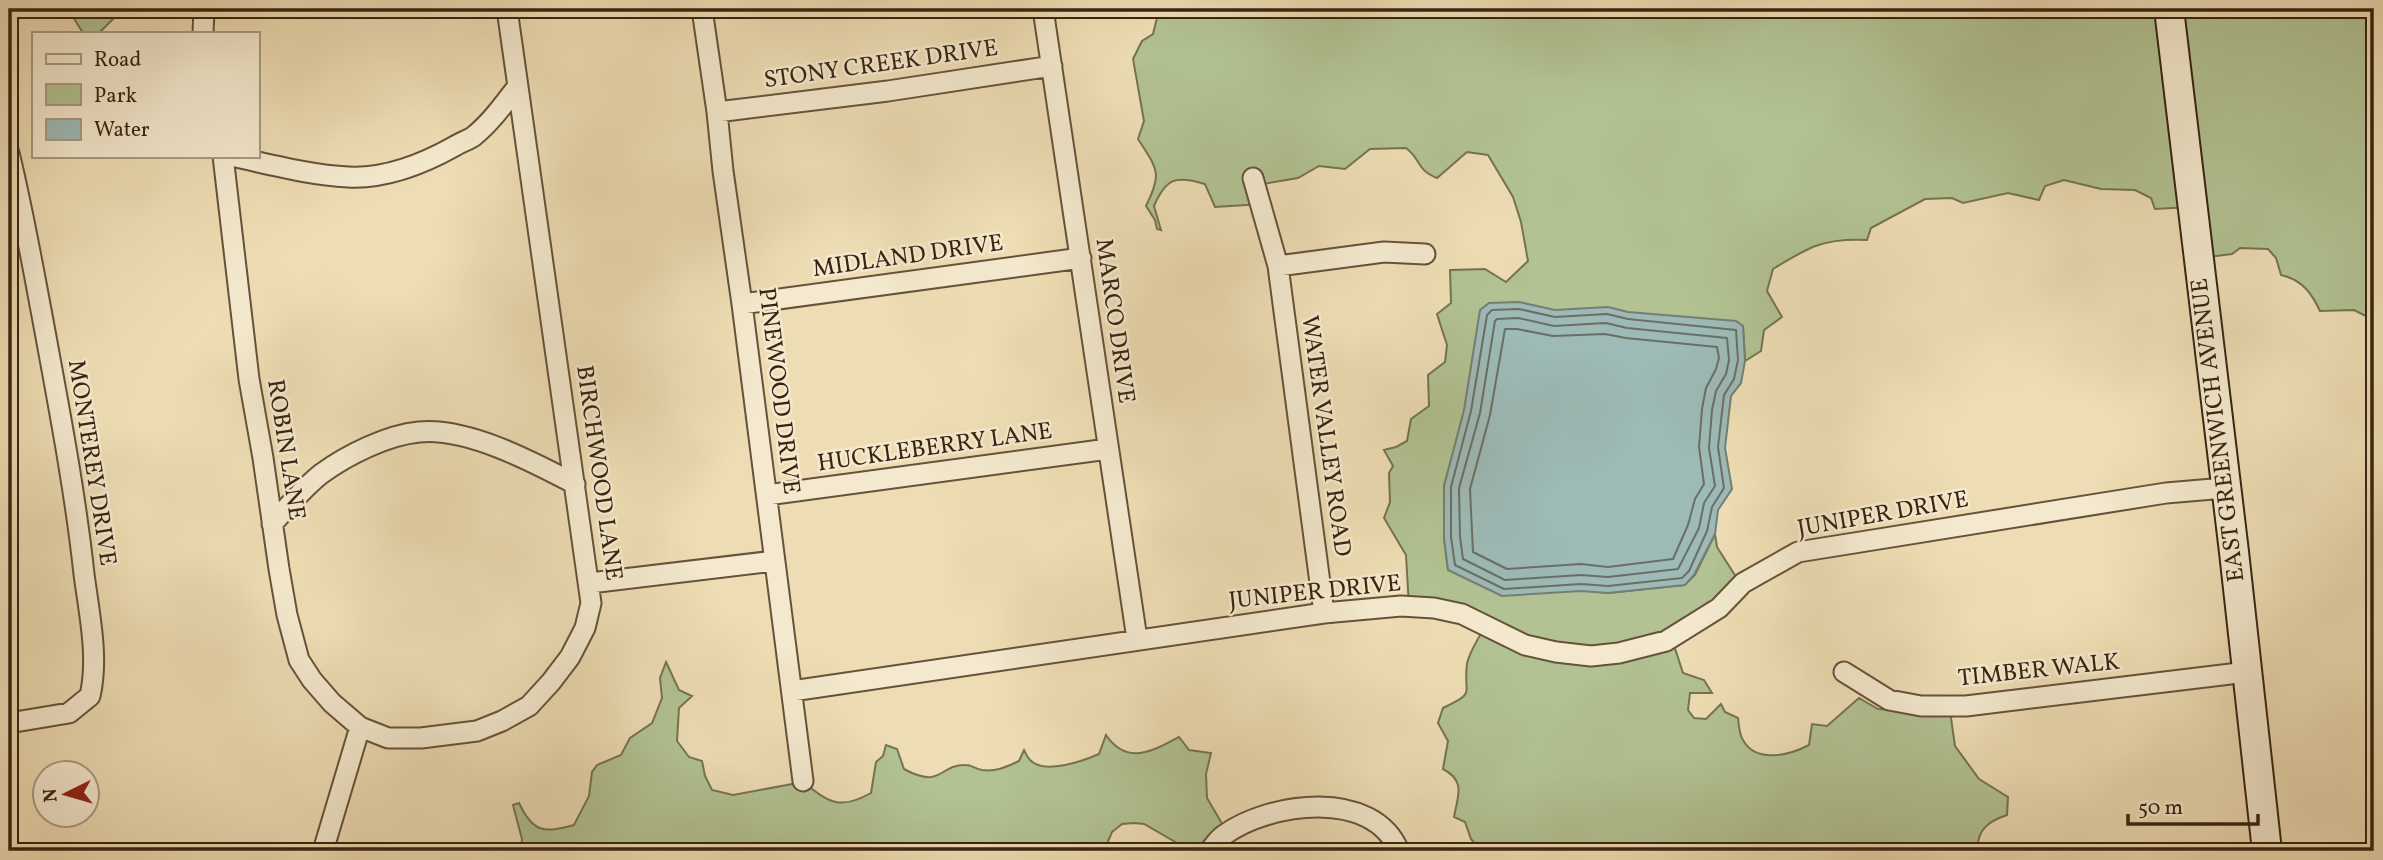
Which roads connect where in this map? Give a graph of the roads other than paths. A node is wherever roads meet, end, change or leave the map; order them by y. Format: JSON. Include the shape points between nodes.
{"nodes":[{"id":1,"x":204,"y":9,"type":"edge"},
{"id":2,"x":507,"y":9,"type":"edge"},
{"id":3,"x":702,"y":9,"type":"edge"},
{"id":4,"x":1043,"y":9,"type":"edge"},
{"id":5,"x":2169,"y":9,"type":"edge"},
{"id":6,"x":203,"y":32,"type":"edge"},
{"id":7,"x":1052,"y":66,"type":"junction"},
{"id":8,"x":517,"y":87,"type":"junction"},
{"id":9,"x":717,"y":112,"type":"junction"},
{"id":10,"x":9,"y":153,"type":"edge"},
{"id":11,"x":223,"y":158,"type":"edge"},
{"id":12,"x":241,"y":158,"type":"edge"},
{"id":13,"x":1253,"y":178,"type":"dead end"},
{"id":14,"x":1425,"y":254,"type":"dead end"},
{"id":15,"x":1080,"y":258,"type":"junction"},
{"id":16,"x":1278,"y":266,"type":"junction"},
{"id":17,"x":742,"y":304,"type":"junction"},
{"id":18,"x":1108,"y":449,"type":"junction"},
{"id":19,"x":575,"y":484,"type":"junction"},
{"id":20,"x":2225,"y":488,"type":"junction"},
{"id":21,"x":767,"y":495,"type":"junction"},
{"id":22,"x":272,"y":524,"type":"junction"},
{"id":23,"x":774,"y":561,"type":"junction"},
{"id":24,"x":590,"y":583,"type":"junction"},
{"id":25,"x":1324,"y":613,"type":"junction"},
{"id":26,"x":1137,"y":639,"type":"junction"},
{"id":27,"x":1844,"y":672,"type":"dead end"},
{"id":28,"x":2247,"y":672,"type":"junction"},
{"id":29,"x":792,"y":691,"type":"junction"},
{"id":30,"x":9,"y":723,"type":"edge"},
{"id":31,"x":360,"y":727,"type":"junction"},
{"id":32,"x":803,"y":780,"type":"dead end"},
{"id":33,"x":323,"y":851,"type":"edge"},
{"id":34,"x":1209,"y":851,"type":"edge"},
{"id":35,"x":1399,"y":851,"type":"edge"},
{"id":36,"x":2267,"y":851,"type":"edge"}],
"edges":[{"from":1,"to":6,"type":"street"},
{"from":2,"to":8,"type":"street","name":"BIRCHWOOD LANE"},
{"from":3,"to":9,"type":"street","name":"PINEWOOD DRIVE"},
{"from":4,"to":7,"type":"street","name":"MARCO DRIVE"},
{"from":5,"to":20,"type":"street","name":"EAST GREENWICH AVENUE"},
{"from":7,"to":9,"type":"street","name":"STONY CREEK DRIVE"},
{"from":7,"to":15,"type":"street","name":"MARCO DRIVE"},
{"from":8,"to":12,"type":"street","via":[[473,137],[413,167],[351,177]]},
{"from":8,"to":19,"type":"street","name":"BIRCHWOOD LANE"},
{"from":9,"to":17,"type":"street","name":"PINEWOOD DRIVE"},
{"from":10,"to":30,"type":"street","name":"MONTEREY DRIVE","via":[[54,378],[93,645],[90,696],[69,713]]},
{"from":11,"to":22,"type":"street","name":"ROBIN LANE","via":[[249,379]]},
{"from":13,"to":16,"type":"street"},
{"from":14,"to":16,"type":"street","via":[[1384,252]]},
{"from":15,"to":17,"type":"street","name":"MIDLAND DRIVE"},
{"from":15,"to":18,"type":"street","name":"MARCO DRIVE"},
{"from":16,"to":25,"type":"street","name":"WATER VALLEY ROAD"},
{"from":17,"to":21,"type":"street","name":"PINEWOOD DRIVE"},
{"from":18,"to":21,"type":"street","name":"HUCKLEBERRY LANE"},
{"from":18,"to":26,"type":"street","name":"MARCO DRIVE"},
{"from":19,"to":22,"type":"street","via":[[491,445],[450,434],[419,432],[369,446],[320,475]]},
{"from":19,"to":24,"type":"street","name":"BIRCHWOOD LANE"},
{"from":20,"to":25,"type":"street","name":"JUNIPER DRIVE","via":[[2166,493],[1798,552],[1743,583],[1719,608],[1667,641],[1619,653],[1556,652],[1525,645],[1462,614],[1434,608]]},
{"from":20,"to":28,"type":"street","name":"EAST GREENWICH AVENUE"},
{"from":21,"to":23,"type":"street","name":"PINEWOOD DRIVE"},
{"from":22,"to":31,"type":"street","name":"ROBIN LANE","via":[[299,660],[332,703]]},
{"from":23,"to":24,"type":"street"},
{"from":23,"to":29,"type":"street","name":"PINEWOOD DRIVE"},
{"from":24,"to":31,"type":"street","name":"BIRCHWOOD LANE","via":[[585,628],[570,657],[529,706],[477,732],[449,736],[388,738]]},
{"from":25,"to":26,"type":"street","name":"JUNIPER DRIVE"},
{"from":26,"to":29,"type":"street","name":"JUNIPER DRIVE"},
{"from":27,"to":28,"type":"street","name":"TIMBER WALK","via":[[1889,700],[1966,706]]},
{"from":28,"to":36,"type":"street","name":"EAST GREENWICH AVENUE"},
{"from":29,"to":32,"type":"street","name":"PINEWOOD DRIVE"},
{"from":31,"to":33,"type":"street"},
{"from":34,"to":35,"type":"street","via":[[1222,836],[1250,821],[1279,811],[1326,807],[1359,813],[1382,826]]}]}
